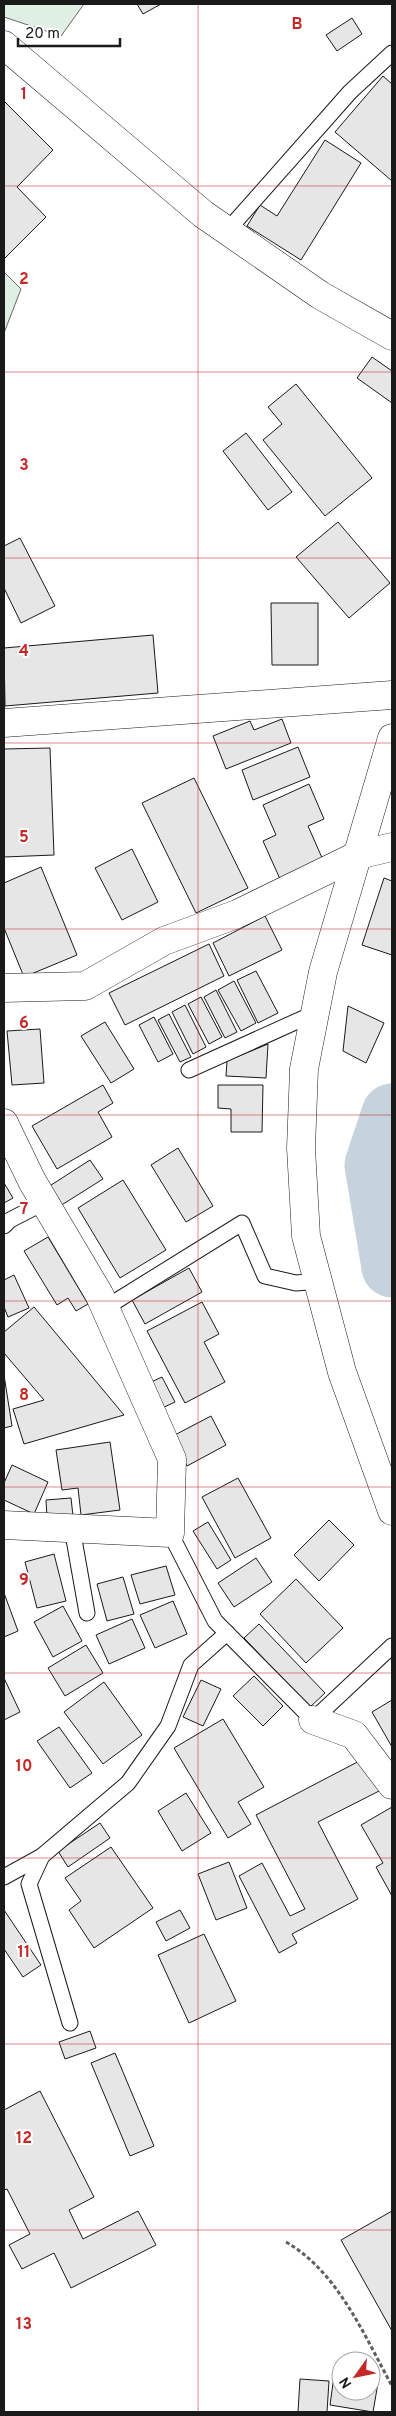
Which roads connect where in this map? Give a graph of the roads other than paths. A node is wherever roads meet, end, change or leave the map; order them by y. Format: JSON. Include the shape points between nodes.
{"nodes":[{"id":1,"x":4,"y":45,"type":"edge"},
{"id":2,"x":392,"y":53,"type":"edge"},
{"id":3,"x":227,"y":231,"type":"junction"},
{"id":4,"x":392,"y":336,"type":"edge"},
{"id":5,"x":392,"y":695,"type":"edge"},
{"id":6,"x":4,"y":723,"type":"edge"},
{"id":7,"x":392,"y":738,"type":"edge"},
{"id":8,"x":392,"y":847,"type":"edge"},
{"id":9,"x":358,"y":855,"type":"junction"},
{"id":10,"x":4,"y":988,"type":"edge"},
{"id":11,"x":315,"y":1013,"type":"junction"},
{"id":12,"x":189,"y":1070,"type":"dead end"},
{"id":13,"x":4,"y":1123,"type":"edge"},
{"id":14,"x":45,"y":1202,"type":"junction"},
{"id":15,"x":4,"y":1226,"type":"edge"},
{"id":16,"x":318,"y":1281,"type":"junction"},
{"id":17,"x":105,"y":1308,"type":"junction"},
{"id":18,"x":392,"y":1511,"type":"edge"},
{"id":19,"x":4,"y":1525,"type":"edge"},
{"id":20,"x":72,"y":1528,"type":"junction"},
{"id":21,"x":170,"y":1533,"type":"junction"},
{"id":22,"x":87,"y":1614,"type":"dead end"},
{"id":23,"x":227,"y":1633,"type":"junction"},
{"id":24,"x":392,"y":1646,"type":"edge"},
{"id":25,"x":313,"y":1720,"type":"junction"},
{"id":26,"x":392,"y":1785,"type":"edge"},
{"id":27,"x":42,"y":1856,"type":"junction"},
{"id":28,"x":4,"y":1877,"type":"edge"},
{"id":29,"x":70,"y":2023,"type":"dead end"}],
"edges":[{"from":1,"to":3,"type":"street"},
{"from":2,"to":3,"type":"lane","via":[[350,92]]},
{"from":3,"to":4,"type":"street","via":[[320,295]]},
{"from":5,"to":6,"type":"street"},
{"from":7,"to":9,"type":"street"},
{"from":8,"to":9,"type":"street"},
{"from":9,"to":10,"type":"street","via":[[237,914],[164,941],[85,986]]},
{"from":9,"to":11,"type":"street","via":[[323,972]]},
{"from":11,"to":12,"type":"lane"},
{"from":11,"to":16,"type":"street","via":[[304,1069],[302,1148],[306,1236]]},
{"from":13,"to":14,"type":"street"},
{"from":14,"to":15,"type":"lane"},
{"from":14,"to":17,"type":"street"},
{"from":16,"to":17,"type":"lane","via":[[296,1282],[265,1276],[242,1223]]},
{"from":16,"to":18,"type":"street","via":[[342,1372]]},
{"from":17,"to":21,"type":"street","via":[[172,1459]]},
{"from":19,"to":20,"type":"street"},
{"from":20,"to":21,"type":"street"},
{"from":20,"to":22,"type":"lane"},
{"from":21,"to":23,"type":"lane","via":[[215,1620]]},
{"from":23,"to":25,"type":"lane"},
{"from":23,"to":27,"type":"lane","via":[[191,1665],[168,1726],[128,1783]]},
{"from":24,"to":25,"type":"lane"},
{"from":25,"to":26,"type":"street","via":[[354,1735]]},
{"from":27,"to":28,"type":"lane"},
{"from":27,"to":29,"type":"lane","via":[[29,1884]]}]}
